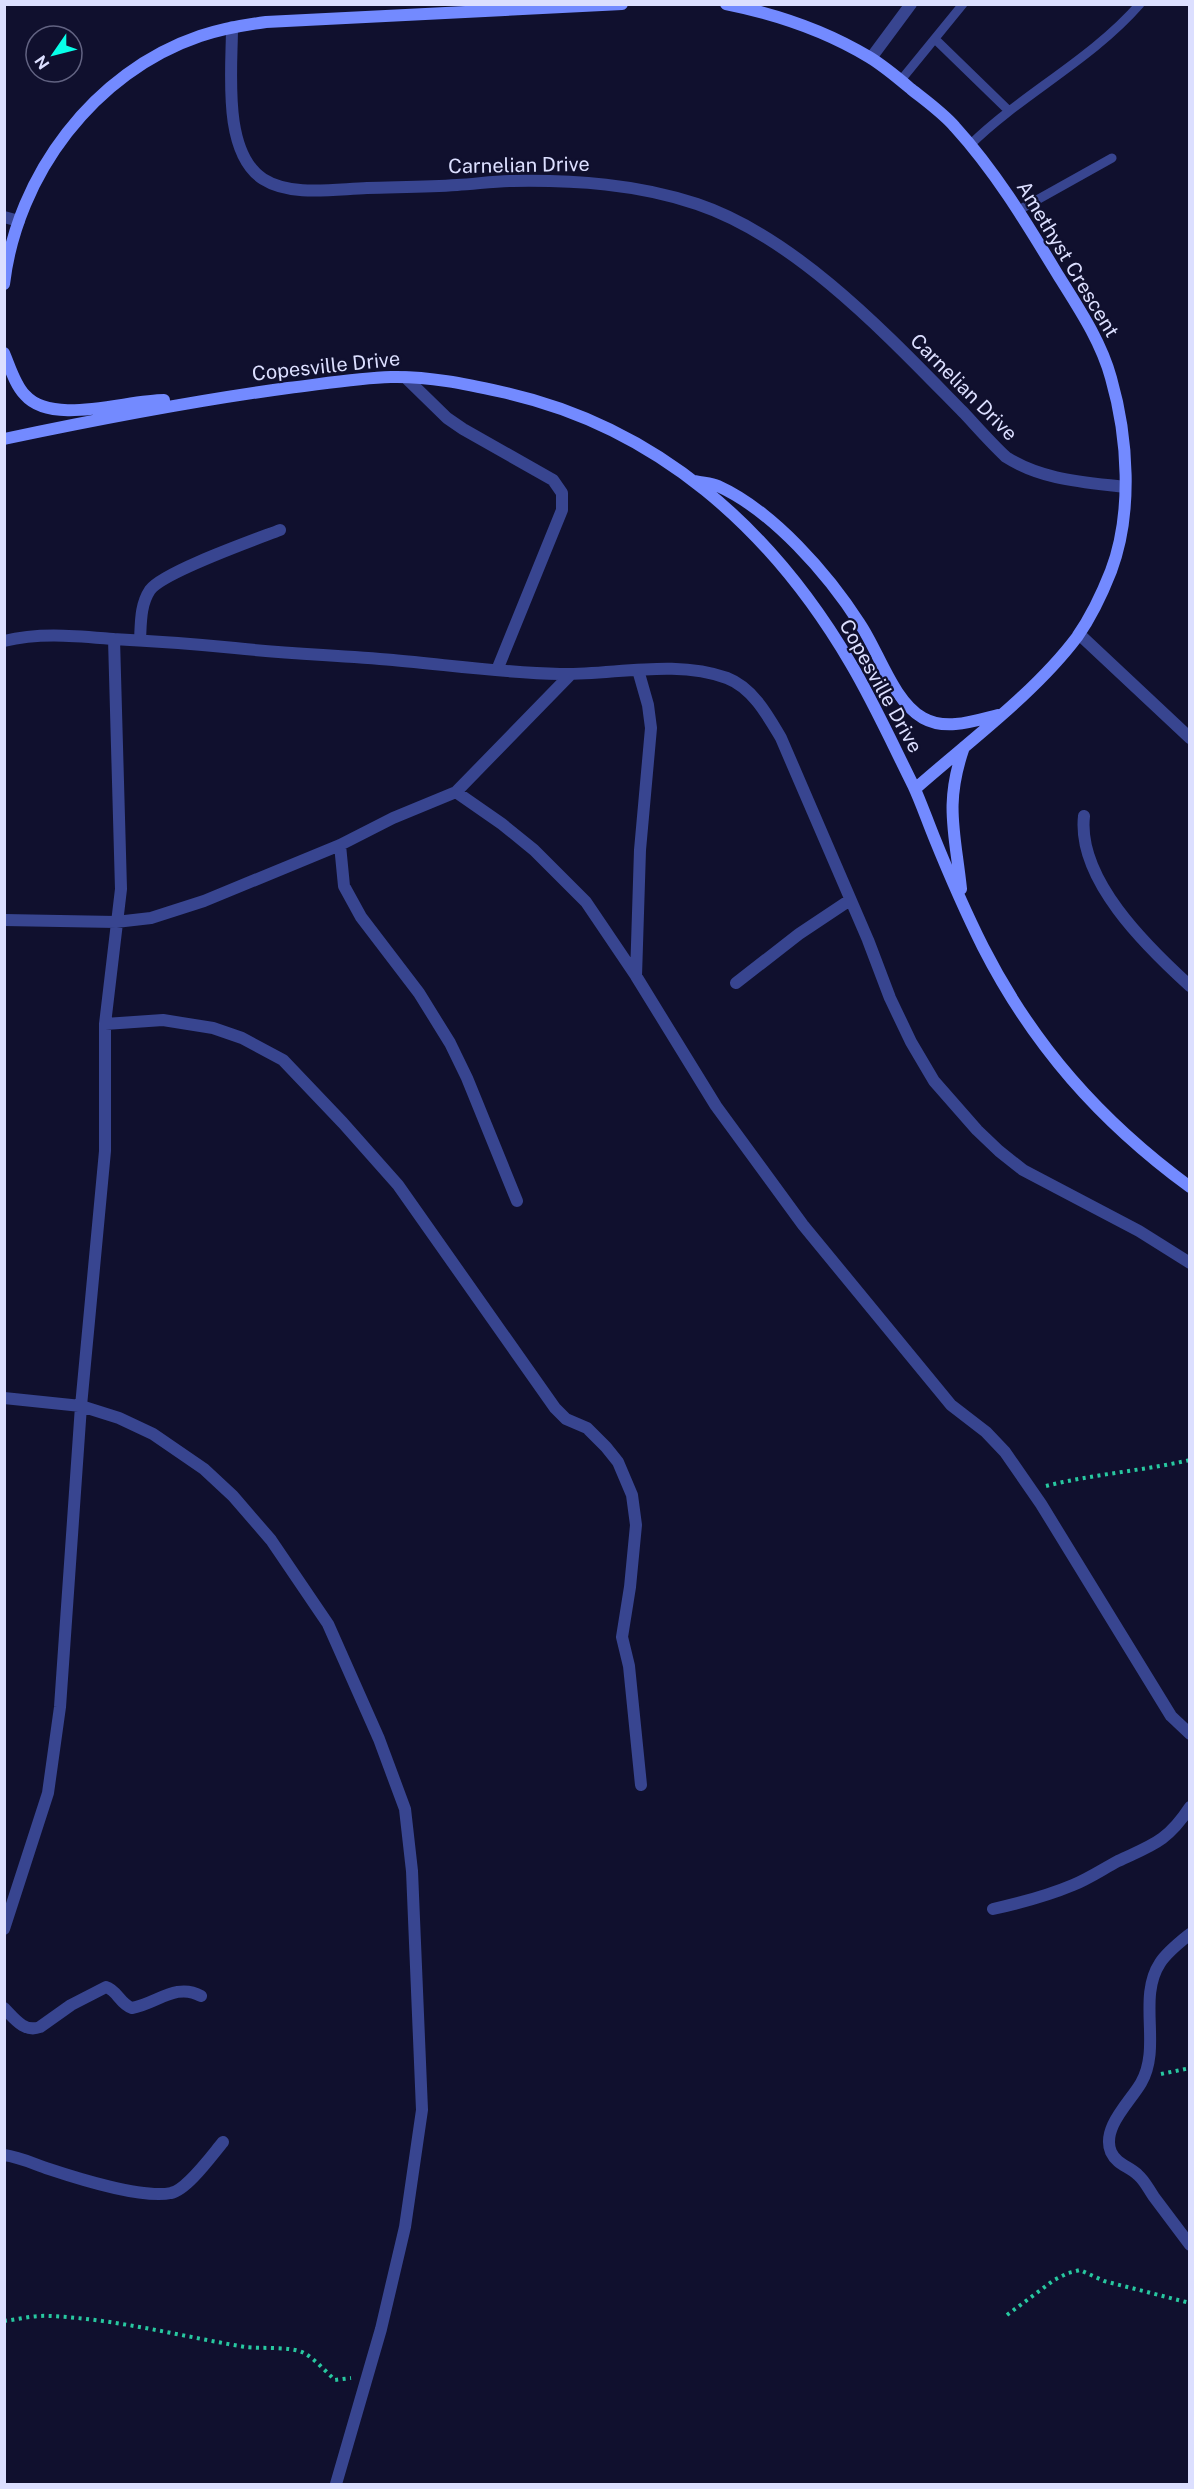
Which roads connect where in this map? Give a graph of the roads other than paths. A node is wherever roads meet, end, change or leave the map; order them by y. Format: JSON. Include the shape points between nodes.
{"nodes":[{"id":1,"x":622,"y":4,"type":"edge"},
{"id":2,"x":726,"y":4,"type":"edge"},
{"id":3,"x":911,"y":4,"type":"edge"},
{"id":4,"x":963,"y":4,"type":"edge"},
{"id":5,"x":1140,"y":4,"type":"edge"},
{"id":6,"x":612,"y":5,"type":"edge"},
{"id":7,"x":232,"y":27,"type":"junction"},
{"id":8,"x":936,"y":40,"type":"junction"},
{"id":9,"x":871,"y":58,"type":"junction"},
{"id":10,"x":901,"y":80,"type":"junction"},
{"id":11,"x":1008,"y":110,"type":"junction"},
{"id":12,"x":970,"y":145,"type":"junction"},
{"id":13,"x":1112,"y":158,"type":"dead end"},
{"id":14,"x":1018,"y":210,"type":"junction"},
{"id":15,"x":4,"y":217,"type":"edge"},
{"id":16,"x":19,"y":222,"type":"junction"},
{"id":17,"x":4,"y":284,"type":"edge"},
{"id":18,"x":4,"y":354,"type":"edge"},
{"id":19,"x":405,"y":377,"type":"junction"},
{"id":20,"x":199,"y":400,"type":"junction"},
{"id":21,"x":4,"y":439,"type":"edge"},
{"id":22,"x":694,"y":481,"type":"junction"},
{"id":23,"x":1125,"y":487,"type":"junction"},
{"id":24,"x":280,"y":530,"type":"dead end"},
{"id":25,"x":1079,"y":634,"type":"junction"},
{"id":26,"x":114,"y":639,"type":"junction"},
{"id":27,"x":140,"y":640,"type":"junction"},
{"id":28,"x":4,"y":641,"type":"edge"},
{"id":29,"x":497,"y":670,"type":"junction"},
{"id":30,"x":638,"y":670,"type":"junction"},
{"id":31,"x":571,"y":674,"type":"junction"},
{"id":32,"x":1000,"y":715,"type":"junction"},
{"id":33,"x":1190,"y":738,"type":"edge"},
{"id":34,"x":964,"y":745,"type":"junction"},
{"id":35,"x":915,"y":789,"type":"junction"},
{"id":36,"x":456,"y":792,"type":"junction"},
{"id":37,"x":1084,"y":816,"type":"dead end"},
{"id":38,"x":340,"y":845,"type":"junction"},
{"id":39,"x":850,"y":900,"type":"junction"},
{"id":40,"x":963,"y":902,"type":"junction"},
{"id":41,"x":4,"y":920,"type":"edge"},
{"id":42,"x":116,"y":922,"type":"junction"},
{"id":43,"x":636,"y":976,"type":"junction"},
{"id":44,"x":736,"y":983,"type":"dead end"},
{"id":45,"x":1190,"y":986,"type":"edge"},
{"id":46,"x":105,"y":1024,"type":"junction"},
{"id":47,"x":1190,"y":1186,"type":"edge"},
{"id":48,"x":517,"y":1201,"type":"dead end"},
{"id":49,"x":1190,"y":1263,"type":"edge"},
{"id":50,"x":4,"y":1398,"type":"edge"},
{"id":51,"x":81,"y":1406,"type":"junction"},
{"id":52,"x":1190,"y":1734,"type":"edge"},
{"id":53,"x":641,"y":1785,"type":"dead end"},
{"id":54,"x":1190,"y":1807,"type":"edge"},
{"id":55,"x":993,"y":1910,"type":"dead end"},
{"id":56,"x":4,"y":1929,"type":"edge"},
{"id":57,"x":1190,"y":1934,"type":"edge"},
{"id":58,"x":201,"y":1996,"type":"dead end"},
{"id":59,"x":4,"y":2008,"type":"edge"},
{"id":60,"x":223,"y":2142,"type":"dead end"},
{"id":61,"x":4,"y":2156,"type":"edge"},
{"id":62,"x":1190,"y":2245,"type":"edge"},
{"id":63,"x":336,"y":2484,"type":"edge"}],
"edges":[{"from":1,"to":6,"type":"street"},
{"from":2,"to":9,"type":"street","name":"Amethyst Crescent","via":[[798,24]]},
{"from":3,"to":9,"type":"street"},
{"from":4,"to":8,"type":"lane"},
{"from":5,"to":11,"type":"lane","via":[[1097,46]]},
{"from":6,"to":7,"type":"street","via":[[302,19]]},
{"from":7,"to":16,"type":"street","via":[[156,56],[101,96],[56,147],[29,194]]},
{"from":7,"to":23,"type":"street","name":"Carnelian Drive","via":[[237,142],[252,170],[271,183],[297,189],[326,189],[511,181],[596,182],[699,204],[778,245],[834,286],[1006,457],[1055,478]]},
{"from":8,"to":10,"type":"lane"},
{"from":8,"to":11,"type":"lane"},
{"from":9,"to":10,"type":"street","name":"Amethyst Crescent"},
{"from":10,"to":12,"type":"street","name":"Amethyst Crescent","via":[[954,125]]},
{"from":11,"to":12,"type":"lane"},
{"from":12,"to":14,"type":"street","name":"Amethyst Crescent"},
{"from":13,"to":14,"type":"lane"},
{"from":14,"to":23,"type":"street","name":"Amethyst Crescent","via":[[1084,318],[1108,368],[1119,409]]},
{"from":15,"to":16,"type":"street"},
{"from":16,"to":17,"type":"street"},
{"from":18,"to":20,"type":"street","via":[[24,395],[56,411],[157,400]]},
{"from":19,"to":20,"type":"street","name":"Copesville Drive"},
{"from":19,"to":22,"type":"street","name":"Copesville Drive","via":[[466,385],[573,412],[633,441]]},
{"from":19,"to":29,"type":"street","via":[[447,418],[553,480],[562,493],[562,510]]},
{"from":20,"to":21,"type":"street","name":"Copesville Drive"},
{"from":22,"to":32,"type":"street","via":[[715,485],[734,495],[812,562],[861,624],[912,710],[946,725]]},
{"from":22,"to":35,"type":"street","name":"Copesville Drive","via":[[739,519],[812,606],[851,664]]},
{"from":23,"to":25,"type":"street","name":"Amethyst Crescent","via":[[1121,534],[1112,568]]},
{"from":24,"to":27,"type":"street","via":[[159,582],[145,600]]},
{"from":25,"to":32,"type":"street","name":"Amethyst Crescent"},
{"from":25,"to":33,"type":"street"},
{"from":26,"to":27,"type":"street"},
{"from":26,"to":28,"type":"street","via":[[61,635]]},
{"from":26,"to":42,"type":"street","via":[[121,889]]},
{"from":27,"to":29,"type":"street"},
{"from":29,"to":31,"type":"street"},
{"from":30,"to":31,"type":"street"},
{"from":30,"to":39,"type":"street","via":[[702,672],[727,678],[748,692],[781,738]]},
{"from":30,"to":43,"type":"street","via":[[651,728],[640,850]]},
{"from":31,"to":36,"type":"street"},
{"from":32,"to":34,"type":"street","name":"Amethyst Crescent"},
{"from":34,"to":35,"type":"street","name":"Amethyst Crescent"},
{"from":34,"to":40,"type":"street","via":[[954,781],[951,817]]},
{"from":35,"to":40,"type":"street","name":"Copesville Drive"},
{"from":36,"to":38,"type":"street"},
{"from":36,"to":43,"type":"street","via":[[502,824],[560,874],[586,902]]},
{"from":37,"to":45,"type":"street","via":[[1085,847],[1114,904]]},
{"from":38,"to":42,"type":"street","via":[[176,911]]},
{"from":38,"to":48,"type":"street","via":[[342,878],[351,901],[419,993],[450,1043]]},
{"from":39,"to":44,"type":"street"},
{"from":39,"to":49,"type":"street","via":[[911,1042],[951,1102],[1023,1170],[1139,1231]]},
{"from":40,"to":47,"type":"street","name":"Copesville Drive","via":[[1007,990],[1070,1080],[1126,1137]]},
{"from":41,"to":42,"type":"street"},
{"from":42,"to":46,"type":"street"},
{"from":43,"to":52,"type":"street","via":[[716,1106],[803,1225],[951,1405],[1005,1452],[1171,1716]]},
{"from":46,"to":51,"type":"street","via":[[105,1151]]},
{"from":46,"to":53,"type":"street","via":[[163,1020],[213,1028],[283,1060],[398,1185],[555,1408],[566,1419],[587,1428],[618,1462],[632,1495],[636,1526],[622,1637],[629,1666]]},
{"from":50,"to":51,"type":"street"},
{"from":51,"to":56,"type":"street","via":[[55,1751],[48,1793]]},
{"from":51,"to":63,"type":"street","via":[[153,1434],[204,1469],[271,1540],[328,1624],[405,1809],[412,1871],[422,2110],[405,2228],[381,2329]]},
{"from":54,"to":55,"type":"street","via":[[1168,1834],[1151,1847],[1074,1885]]},
{"from":57,"to":62,"type":"street","via":[[1160,1962],[1150,1997],[1150,2034],[1143,2077],[1114,2122],[1109,2144],[1114,2157],[1141,2178]]},
{"from":58,"to":59,"type":"street","via":[[179,1991],[132,2008],[105,1987],[31,2029]]},
{"from":60,"to":61,"type":"street","via":[[172,2193],[124,2189]]}]}
